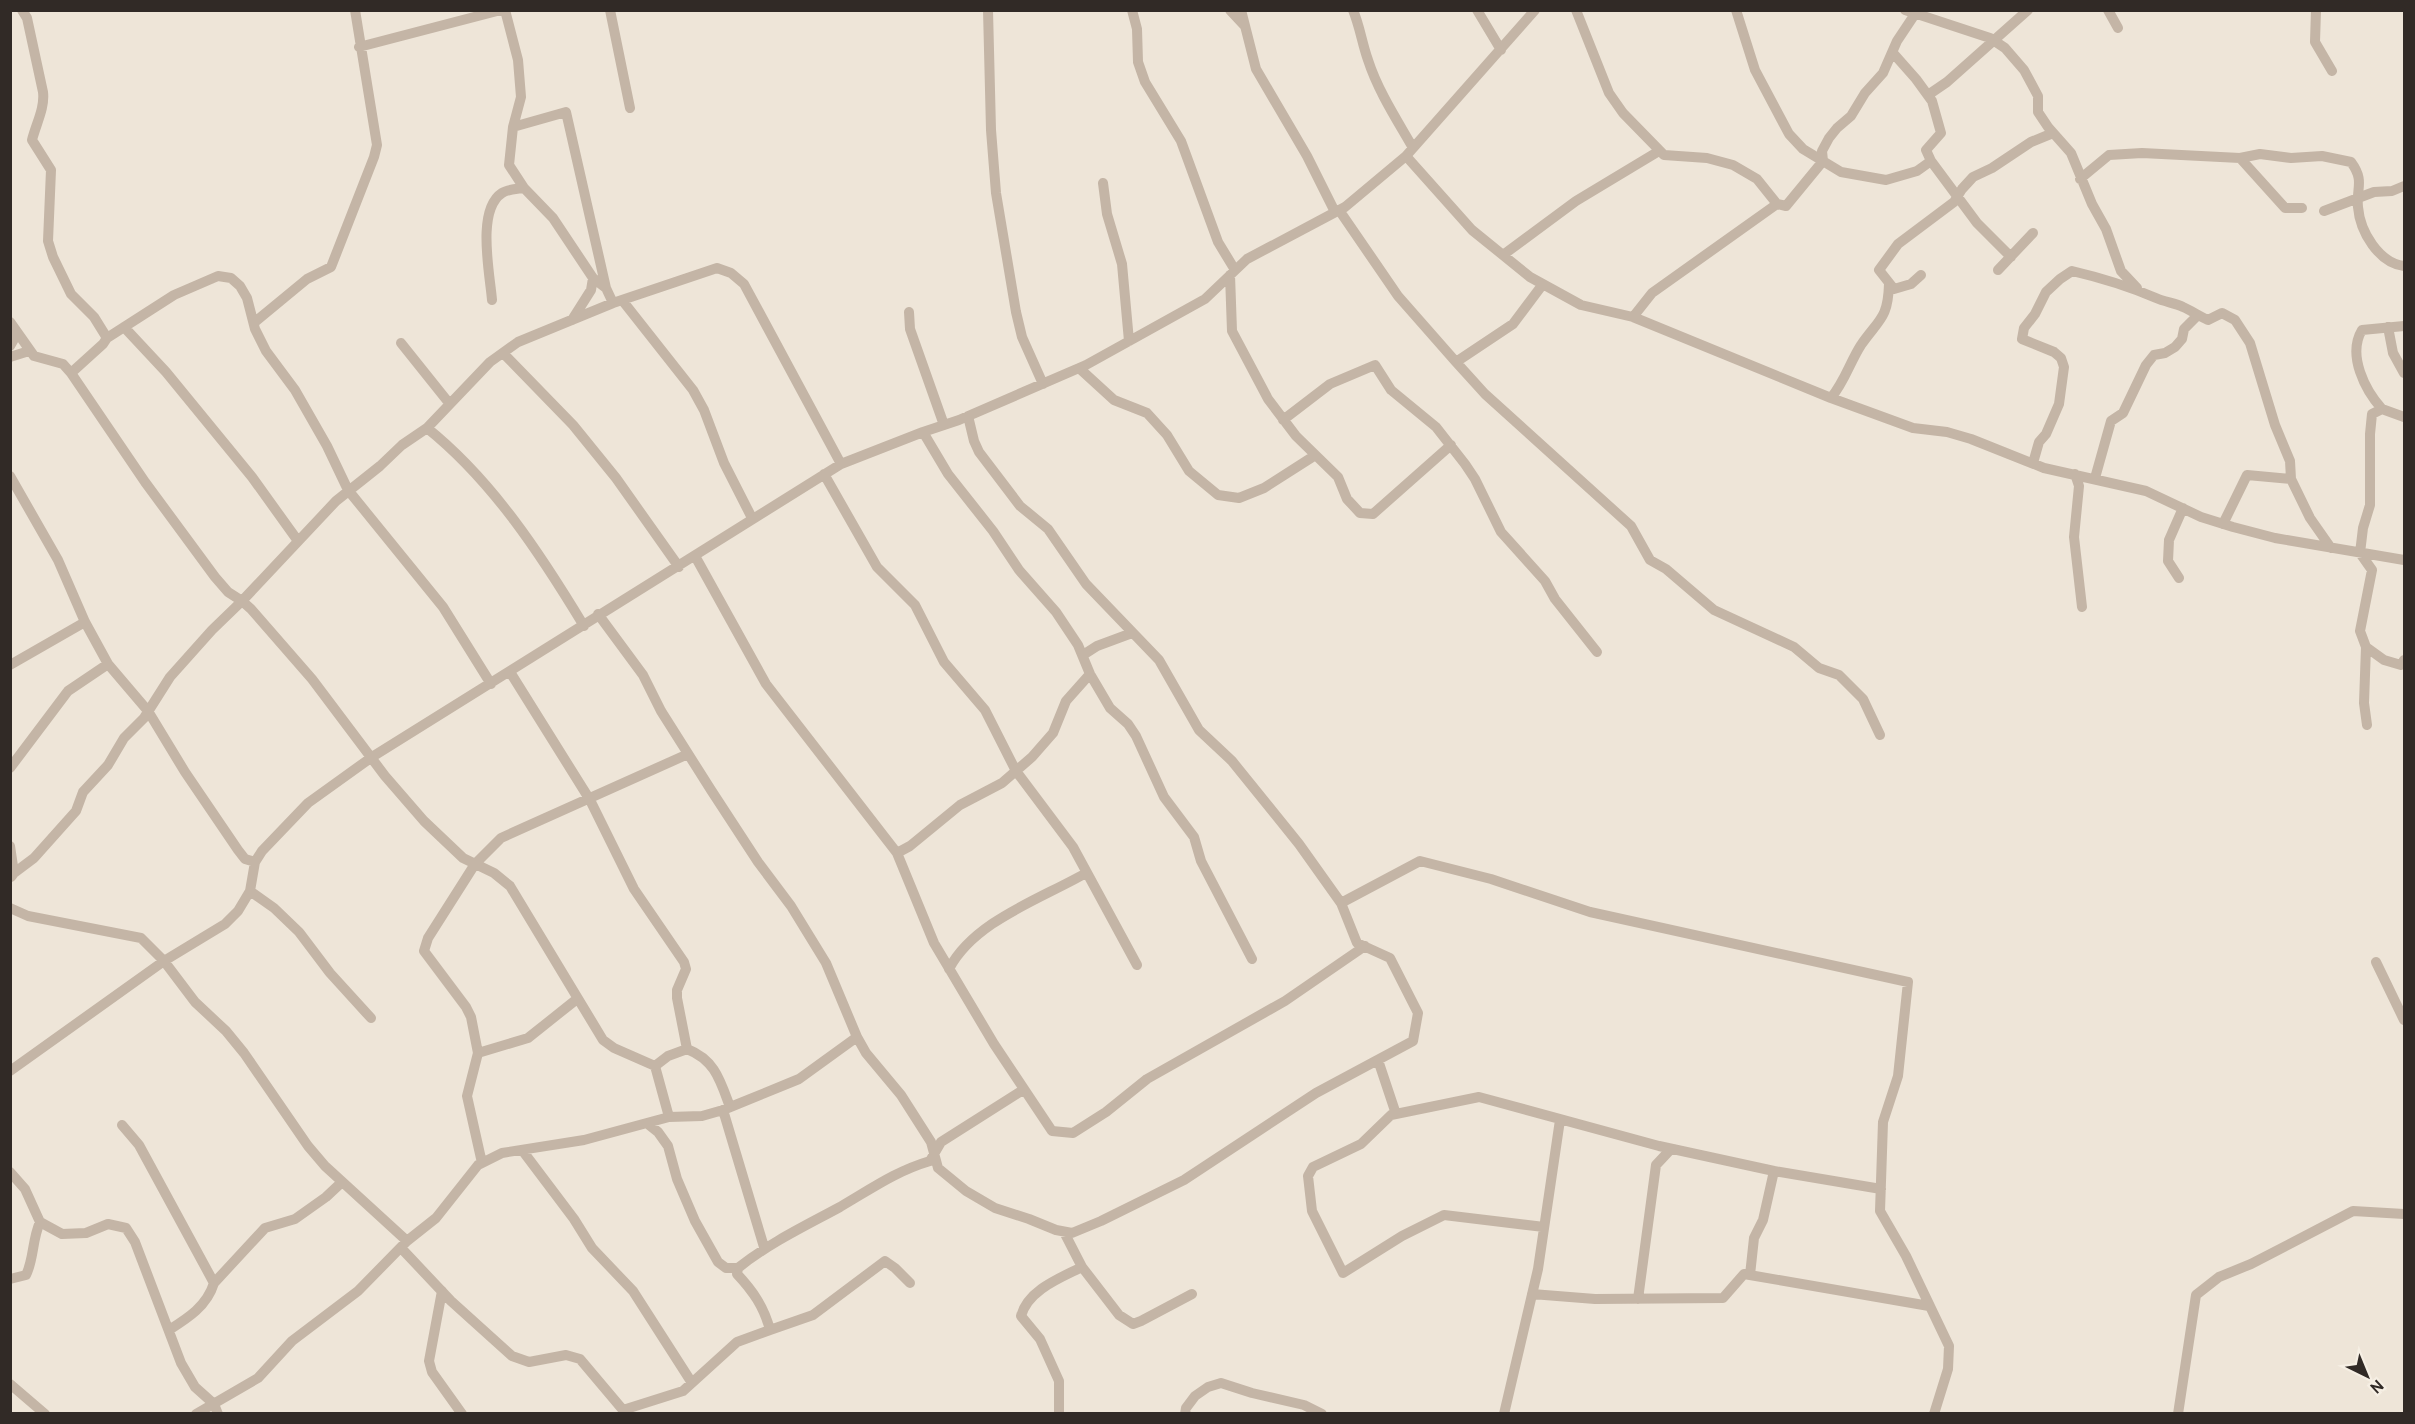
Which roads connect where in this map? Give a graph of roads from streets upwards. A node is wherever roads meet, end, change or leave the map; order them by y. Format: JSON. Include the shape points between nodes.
{"nodes":[{"id":1,"x":22,"y":10,"type":"edge"},
{"id":2,"x":355,"y":10,"type":"edge"},
{"id":3,"x":503,"y":10,"type":"edge"},
{"id":4,"x":610,"y":10,"type":"edge"},
{"id":5,"x":988,"y":10,"type":"edge"},
{"id":6,"x":1132,"y":10,"type":"edge"},
{"id":7,"x":1230,"y":10,"type":"edge"},
{"id":8,"x":1241,"y":10,"type":"edge"},
{"id":9,"x":1353,"y":10,"type":"edge"},
{"id":10,"x":1477,"y":10,"type":"edge"},
{"id":11,"x":1535,"y":10,"type":"edge"},
{"id":12,"x":1576,"y":10,"type":"edge"},
{"id":13,"x":1736,"y":10,"type":"edge"},
{"id":14,"x":2028,"y":10,"type":"edge"},
{"id":15,"x":2108,"y":10,"type":"edge"},
{"id":16,"x":2316,"y":10,"type":"edge"},
{"id":17,"x":1910,"y":12,"type":"edge"},
{"id":18,"x":1244,"y":25,"type":"junction"},
{"id":19,"x":2118,"y":28,"type":"dead end"},
{"id":20,"x":1995,"y":42,"type":"junction"},
{"id":21,"x":359,"y":47,"type":"junction"},
{"id":22,"x":1502,"y":50,"type":"junction"},
{"id":23,"x":1893,"y":53,"type":"junction"},
{"id":24,"x":2332,"y":71,"type":"dead end"},
{"id":25,"x":1928,"y":95,"type":"junction"},
{"id":26,"x":630,"y":108,"type":"dead end"},
{"id":27,"x":513,"y":127,"type":"junction"},
{"id":28,"x":2053,"y":133,"type":"junction"},
{"id":29,"x":1659,"y":150,"type":"junction"},
{"id":30,"x":1410,"y":152,"type":"junction"},
{"id":31,"x":2240,"y":158,"type":"junction"},
{"id":32,"x":1823,"y":161,"type":"junction"},
{"id":33,"x":1931,"y":161,"type":"junction"},
{"id":34,"x":2080,"y":179,"type":"junction"},
{"id":35,"x":1102,"y":183,"type":"dead end"},
{"id":36,"x":2404,"y":186,"type":"edge"},
{"id":37,"x":524,"y":188,"type":"junction"},
{"id":38,"x":1958,"y":196,"type":"junction"},
{"id":39,"x":2359,"y":198,"type":"junction"},
{"id":40,"x":1777,"y":204,"type":"junction"},
{"id":41,"x":2302,"y":208,"type":"dead end"},
{"id":42,"x":1337,"y":211,"type":"junction"},
{"id":43,"x":2324,"y":211,"type":"dead end"},
{"id":44,"x":2033,"y":233,"type":"dead end"},
{"id":45,"x":1503,"y":255,"type":"junction"},
{"id":46,"x":2011,"y":257,"type":"junction"},
{"id":47,"x":2404,"y":266,"type":"edge"},
{"id":48,"x":1998,"y":270,"type":"dead end"},
{"id":49,"x":1232,"y":273,"type":"junction"},
{"id":50,"x":1921,"y":275,"type":"dead end"},
{"id":51,"x":593,"y":278,"type":"junction"},
{"id":52,"x":1543,"y":284,"type":"junction"},
{"id":53,"x":1888,"y":284,"type":"junction"},
{"id":54,"x":606,"y":288,"type":"junction"},
{"id":55,"x":2138,"y":288,"type":"junction"},
{"id":56,"x":492,"y":300,"type":"dead end"},
{"id":57,"x":617,"y":301,"type":"junction"},
{"id":58,"x":909,"y":312,"type":"dead end"},
{"id":59,"x":2197,"y":316,"type":"junction"},
{"id":60,"x":1633,"y":317,"type":"junction"},
{"id":61,"x":572,"y":320,"type":"junction"},
{"id":62,"x":10,"y":322,"type":"edge"},
{"id":63,"x":255,"y":322,"type":"junction"},
{"id":64,"x":2404,"y":326,"type":"edge"},
{"id":65,"x":124,"y":327,"type":"junction"},
{"id":66,"x":2388,"y":327,"type":"junction"},
{"id":67,"x":17,"y":334,"type":"junction"},
{"id":68,"x":107,"y":338,"type":"junction"},
{"id":69,"x":1129,"y":341,"type":"junction"},
{"id":70,"x":401,"y":343,"type":"dead end"},
{"id":71,"x":10,"y":346,"type":"edge"},
{"id":72,"x":29,"y":351,"type":"junction"},
{"id":73,"x":503,"y":353,"type":"junction"},
{"id":74,"x":10,"y":357,"type":"edge"},
{"id":75,"x":1456,"y":362,"type":"junction"},
{"id":76,"x":1078,"y":368,"type":"junction"},
{"id":77,"x":71,"y":373,"type":"junction"},
{"id":78,"x":2404,"y":373,"type":"edge"},
{"id":79,"x":1042,"y":384,"type":"junction"},
{"id":80,"x":1831,"y":398,"type":"junction"},
{"id":81,"x":449,"y":403,"type":"junction"},
{"id":82,"x":2382,"y":409,"type":"junction"},
{"id":83,"x":968,"y":416,"type":"junction"},
{"id":84,"x":2404,"y":417,"type":"edge"},
{"id":85,"x":1283,"y":420,"type":"junction"},
{"id":86,"x":944,"y":425,"type":"junction"},
{"id":87,"x":427,"y":428,"type":"junction"},
{"id":88,"x":923,"y":432,"type":"junction"},
{"id":89,"x":1451,"y":446,"type":"junction"},
{"id":90,"x":1314,"y":456,"type":"junction"},
{"id":91,"x":2033,"y":463,"type":"junction"},
{"id":92,"x":841,"y":464,"type":"junction"},
{"id":93,"x":824,"y":474,"type":"junction"},
{"id":94,"x":2075,"y":474,"type":"junction"},
{"id":95,"x":10,"y":476,"type":"edge"},
{"id":96,"x":2095,"y":478,"type":"junction"},
{"id":97,"x":2291,"y":479,"type":"junction"},
{"id":98,"x":348,"y":490,"type":"junction"},
{"id":99,"x":14,"y":491,"type":"edge"},
{"id":100,"x":2183,"y":508,"type":"junction"},
{"id":101,"x":752,"y":518,"type":"junction"},
{"id":102,"x":2223,"y":524,"type":"junction"},
{"id":103,"x":298,"y":541,"type":"junction"},
{"id":104,"x":2331,"y":548,"type":"junction"},
{"id":105,"x":2360,"y":553,"type":"junction"},
{"id":106,"x":695,"y":556,"type":"junction"},
{"id":107,"x":2404,"y":560,"type":"edge"},
{"id":108,"x":679,"y":567,"type":"junction"},
{"id":109,"x":2179,"y":578,"type":"dead end"},
{"id":110,"x":243,"y":601,"type":"junction"},
{"id":111,"x":2082,"y":607,"type":"dead end"},
{"id":112,"x":598,"y":614,"type":"junction"},
{"id":113,"x":85,"y":622,"type":"junction"},
{"id":114,"x":584,"y":626,"type":"junction"},
{"id":115,"x":1132,"y":633,"type":"junction"},
{"id":116,"x":2366,"y":647,"type":"junction"},
{"id":117,"x":1598,"y":652,"type":"dead end"},
{"id":118,"x":1083,"y":655,"type":"junction"},
{"id":119,"x":2404,"y":660,"type":"edge"},
{"id":120,"x":108,"y":664,"type":"junction"},
{"id":121,"x":10,"y":665,"type":"edge"},
{"id":122,"x":510,"y":672,"type":"junction"},
{"id":123,"x":1090,"y":674,"type":"junction"},
{"id":124,"x":491,"y":684,"type":"junction"},
{"id":125,"x":148,"y":711,"type":"junction"},
{"id":126,"x":2367,"y":725,"type":"dead end"},
{"id":127,"x":1880,"y":735,"type":"dead end"},
{"id":128,"x":688,"y":754,"type":"junction"},
{"id":129,"x":372,"y":758,"type":"junction"},
{"id":130,"x":10,"y":768,"type":"edge"},
{"id":131,"x":1016,"y":771,"type":"junction"},
{"id":132,"x":590,"y":800,"type":"junction"},
{"id":133,"x":10,"y":846,"type":"edge"},
{"id":134,"x":897,"y":854,"type":"junction"},
{"id":135,"x":255,"y":862,"type":"junction"},
{"id":136,"x":475,"y":864,"type":"junction"},
{"id":137,"x":1086,"y":873,"type":"junction"},
{"id":138,"x":12,"y":875,"type":"edge"},
{"id":139,"x":250,"y":891,"type":"junction"},
{"id":140,"x":1341,"y":903,"type":"junction"},
{"id":141,"x":10,"y":908,"type":"edge"},
{"id":142,"x":1365,"y":946,"type":"junction"},
{"id":143,"x":1252,"y":959,"type":"dead end"},
{"id":144,"x":164,"y":961,"type":"junction"},
{"id":145,"x":2376,"y":962,"type":"dead end"},
{"id":146,"x":1137,"y":965,"type":"dead end"},
{"id":147,"x":950,"y":969,"type":"junction"},
{"id":148,"x":577,"y":999,"type":"junction"},
{"id":149,"x":371,"y":1018,"type":"dead end"},
{"id":150,"x":2404,"y":1020,"type":"edge"},
{"id":151,"x":857,"y":1037,"type":"junction"},
{"id":152,"x":687,"y":1048,"type":"junction"},
{"id":153,"x":478,"y":1053,"type":"junction"},
{"id":154,"x":1378,"y":1060,"type":"junction"},
{"id":155,"x":655,"y":1066,"type":"junction"},
{"id":156,"x":10,"y":1071,"type":"edge"},
{"id":157,"x":1023,"y":1090,"type":"junction"},
{"id":158,"x":726,"y":1108,"type":"junction"},
{"id":159,"x":1396,"y":1114,"type":"junction"},
{"id":160,"x":669,"y":1117,"type":"junction"},
{"id":161,"x":1560,"y":1120,"type":"junction"},
{"id":162,"x":648,"y":1124,"type":"junction"},
{"id":163,"x":122,"y":1125,"type":"dead end"},
{"id":164,"x":1671,"y":1149,"type":"junction"},
{"id":165,"x":522,"y":1150,"type":"junction"},
{"id":166,"x":935,"y":1152,"type":"junction"},
{"id":167,"x":482,"y":1163,"type":"junction"},
{"id":168,"x":1774,"y":1171,"type":"junction"},
{"id":169,"x":10,"y":1172,"type":"edge"},
{"id":170,"x":342,"y":1182,"type":"junction"},
{"id":171,"x":1881,"y":1189,"type":"junction"},
{"id":172,"x":2404,"y":1214,"type":"edge"},
{"id":173,"x":40,"y":1222,"type":"junction"},
{"id":174,"x":1544,"y":1227,"type":"junction"},
{"id":175,"x":1064,"y":1232,"type":"junction"},
{"id":176,"x":405,"y":1245,"type":"junction"},
{"id":177,"x":764,"y":1247,"type":"junction"},
{"id":178,"x":1082,"y":1267,"type":"junction"},
{"id":179,"x":738,"y":1268,"type":"junction"},
{"id":180,"x":1750,"y":1275,"type":"junction"},
{"id":181,"x":10,"y":1279,"type":"edge"},
{"id":182,"x":214,"y":1284,"type":"junction"},
{"id":183,"x":910,"y":1284,"type":"dead end"},
{"id":184,"x":442,"y":1291,"type":"junction"},
{"id":185,"x":1192,"y":1294,"type":"dead end"},
{"id":186,"x":1532,"y":1294,"type":"junction"},
{"id":187,"x":1638,"y":1299,"type":"junction"},
{"id":188,"x":1929,"y":1306,"type":"junction"},
{"id":189,"x":169,"y":1330,"type":"junction"},
{"id":190,"x":770,"y":1330,"type":"junction"},
{"id":191,"x":692,"y":1383,"type":"junction"},
{"id":192,"x":10,"y":1384,"type":"edge"},
{"id":193,"x":216,"y":1409,"type":"edge"},
{"id":194,"x":624,"y":1412,"type":"edge"},
{"id":195,"x":45,"y":1413,"type":"edge"},
{"id":196,"x":196,"y":1413,"type":"edge"},
{"id":197,"x":462,"y":1413,"type":"edge"},
{"id":198,"x":1059,"y":1413,"type":"edge"},
{"id":199,"x":1185,"y":1413,"type":"edge"},
{"id":200,"x":1322,"y":1413,"type":"edge"},
{"id":201,"x":1504,"y":1413,"type":"edge"},
{"id":202,"x":1934,"y":1413,"type":"edge"},
{"id":203,"x":2178,"y":1413,"type":"edge"}],
"edges":[{"from":1,"to":68,"type":"street","via":[[43,92],[44,103],[32,140],[51,170],[48,241],[72,294]]},
{"from":2,"to":21,"type":"street"},
{"from":3,"to":21,"type":"street"},
{"from":3,"to":27,"type":"street","via":[[520,79],[521,97]]},
{"from":4,"to":26,"type":"street"},
{"from":5,"to":79,"type":"street","via":[[996,193],[1022,337]]},
{"from":6,"to":49,"type":"street","via":[[1138,62],[1145,82],[1180,141]]},
{"from":7,"to":18,"type":"street"},
{"from":8,"to":18,"type":"street"},
{"from":9,"to":30,"type":"street","via":[[1368,62]]},
{"from":10,"to":22,"type":"street"},
{"from":11,"to":22,"type":"street"},
{"from":12,"to":29,"type":"street","via":[[1609,93]]},
{"from":13,"to":32,"type":"street","via":[[1755,70],[1789,134],[1803,149]]},
{"from":14,"to":20,"type":"street"},
{"from":15,"to":19,"type":"street"},
{"from":16,"to":24,"type":"street","via":[[2316,42]]},
{"from":17,"to":20,"type":"street"},
{"from":17,"to":23,"type":"street"},
{"from":18,"to":42,"type":"street","via":[[1256,69]]},
{"from":20,"to":25,"type":"street"},
{"from":20,"to":28,"type":"street","via":[[2024,70],[2038,96],[2038,112]]},
{"from":21,"to":63,"type":"street","via":[[377,145],[338,255],[331,267],[298,285]]},
{"from":22,"to":30,"type":"street"},
{"from":23,"to":25,"type":"street"},
{"from":23,"to":32,"type":"street","via":[[1851,116],[1829,138],[1822,151]]},
{"from":25,"to":33,"type":"street","via":[[1941,133],[1926,150]]},
{"from":27,"to":37,"type":"street","via":[[509,165]]},
{"from":27,"to":54,"type":"street","via":[[566,112]]},
{"from":28,"to":34,"type":"street","via":[[2071,153]]},
{"from":28,"to":38,"type":"street","via":[[1973,177]]},
{"from":29,"to":40,"type":"street","via":[[1668,157],[1707,158],[1733,165],[1757,179]]},
{"from":29,"to":45,"type":"street","via":[[1576,201]]},
{"from":30,"to":42,"type":"street"},
{"from":30,"to":45,"type":"street","via":[[1462,221]]},
{"from":31,"to":34,"type":"street","via":[[2109,155]]},
{"from":31,"to":39,"type":"street","via":[[2260,154],[2322,156],[2351,162],[2357,171]]},
{"from":31,"to":41,"type":"street","via":[[2285,208]]},
{"from":32,"to":33,"type":"street","via":[[1841,172],[1886,180],[1917,171]]},
{"from":32,"to":40,"type":"street","via":[[1786,206]]},
{"from":33,"to":38,"type":"street"},
{"from":34,"to":55,"type":"street","via":[[2106,229],[2121,271]]},
{"from":35,"to":69,"type":"street","via":[[1122,264]]},
{"from":36,"to":39,"type":"street"},
{"from":37,"to":51,"type":"street","via":[[554,218]]},
{"from":37,"to":56,"type":"street","via":[[502,194],[491,206],[486,220]]},
{"from":38,"to":46,"type":"street","via":[[1977,223]]},
{"from":38,"to":53,"type":"street","via":[[1885,259],[1879,270]]},
{"from":39,"to":43,"type":"street"},
{"from":39,"to":47,"type":"street","via":[[2361,220],[2380,255],[2393,265]]},
{"from":40,"to":60,"type":"street","via":[[1652,293]]},
{"from":42,"to":49,"type":"street","via":[[1247,259]]},
{"from":42,"to":75,"type":"street","via":[[1398,296]]},
{"from":44,"to":46,"type":"street"},
{"from":45,"to":52,"type":"street"},
{"from":46,"to":48,"type":"street"},
{"from":49,"to":69,"type":"street","via":[[1205,299]]},
{"from":49,"to":85,"type":"street","via":[[1232,331]]},
{"from":50,"to":53,"type":"street","via":[[1902,287],[1894,289]]},
{"from":51,"to":54,"type":"street"},
{"from":51,"to":61,"type":"street","via":[[591,290]]},
{"from":52,"to":60,"type":"street","via":[[1581,305]]},
{"from":52,"to":75,"type":"street","via":[[1514,324]]},
{"from":53,"to":80,"type":"street","via":[[1888,305],[1882,320],[1860,347]]},
{"from":54,"to":57,"type":"street"},
{"from":55,"to":59,"type":"street"},
{"from":55,"to":91,"type":"street","via":[[2094,274],[2072,272],[2046,292],[2024,328],[2022,339],[2054,352],[2064,367],[2059,404]]},
{"from":57,"to":61,"type":"street"},
{"from":57,"to":92,"type":"street","via":[[717,268],[731,273],[744,284]]},
{"from":57,"to":101,"type":"street","via":[[693,390]]},
{"from":58,"to":86,"type":"street","via":[[910,328]]},
{"from":59,"to":96,"type":"street","via":[[2184,329],[2175,347],[2154,355],[2146,365],[2123,413],[2111,421]]},
{"from":59,"to":97,"type":"street","via":[[2208,320],[2222,312],[2235,320],[2250,344],[2290,461]]},
{"from":60,"to":80,"type":"street"},
{"from":61,"to":73,"type":"street","via":[[518,342]]},
{"from":62,"to":67,"type":"street"},
{"from":63,"to":65,"type":"street","via":[[240,286],[231,278],[218,276],[174,296]]},
{"from":63,"to":98,"type":"street","via":[[266,351],[295,390]]},
{"from":64,"to":66,"type":"street"},
{"from":65,"to":68,"type":"street"},
{"from":65,"to":103,"type":"street","via":[[252,477]]},
{"from":66,"to":78,"type":"street","via":[[2393,353]]},
{"from":66,"to":82,"type":"street","via":[[2362,330],[2356,340],[2356,357],[2369,394]]},
{"from":67,"to":71,"type":"street"},
{"from":67,"to":72,"type":"street"},
{"from":68,"to":77,"type":"street"},
{"from":69,"to":76,"type":"street"},
{"from":70,"to":81,"type":"street"},
{"from":72,"to":74,"type":"street"},
{"from":72,"to":77,"type":"street","via":[[63,364]]},
{"from":73,"to":81,"type":"street"},
{"from":73,"to":108,"type":"street","via":[[595,452]]},
{"from":75,"to":127,"type":"street","via":[[1492,400],[1631,526],[1650,560],[1714,610],[1794,647],[1819,669],[1839,675],[1863,699]]},
{"from":76,"to":79,"type":"street"},
{"from":76,"to":90,"type":"street","via":[[1114,400],[1147,413],[1167,435],[1189,471],[1218,495],[1239,498],[1264,488]]},
{"from":77,"to":110,"type":"street","via":[[215,577]]},
{"from":79,"to":83,"type":"street"},
{"from":80,"to":91,"type":"street","via":[[1913,428],[1971,439]]},
{"from":81,"to":87,"type":"street"},
{"from":82,"to":84,"type":"street"},
{"from":82,"to":105,"type":"street","via":[[2372,414],[2370,505]]},
{"from":83,"to":86,"type":"street"},
{"from":83,"to":115,"type":"street","via":[[974,441],[1020,506],[1048,529],[1086,584]]},
{"from":85,"to":89,"type":"street","via":[[1330,384],[1375,364],[1391,390],[1436,427]]},
{"from":85,"to":90,"type":"street"},
{"from":86,"to":88,"type":"street"},
{"from":87,"to":98,"type":"street"},
{"from":87,"to":114,"type":"street","via":[[472,470],[522,531]]},
{"from":88,"to":92,"type":"street"},
{"from":88,"to":118,"type":"street","via":[[948,474],[1019,570],[1056,612]]},
{"from":89,"to":90,"type":"street","via":[[1373,514],[1360,513],[1347,499],[1338,477]]},
{"from":89,"to":117,"type":"street","via":[[1475,480],[1501,532],[1545,581]]},
{"from":91,"to":94,"type":"street"},
{"from":92,"to":93,"type":"street"},
{"from":93,"to":101,"type":"street"},
{"from":93,"to":131,"type":"street","via":[[877,567],[915,605],[944,662],[985,710]]},
{"from":94,"to":96,"type":"street"},
{"from":94,"to":111,"type":"street","via":[[2079,486],[2074,537]]},
{"from":95,"to":99,"type":"street"},
{"from":96,"to":100,"type":"street","via":[[2146,491]]},
{"from":97,"to":102,"type":"street","via":[[2247,475]]},
{"from":97,"to":104,"type":"street","via":[[2310,518]]},
{"from":98,"to":103,"type":"street"},
{"from":98,"to":124,"type":"street","via":[[443,607]]},
{"from":99,"to":113,"type":"street","via":[[58,560]]},
{"from":100,"to":102,"type":"street"},
{"from":100,"to":109,"type":"street","via":[[2169,540],[2168,561]]},
{"from":101,"to":106,"type":"street"},
{"from":102,"to":104,"type":"street"},
{"from":103,"to":110,"type":"street"},
{"from":104,"to":105,"type":"street"},
{"from":105,"to":107,"type":"street"},
{"from":105,"to":116,"type":"street","via":[[2372,570],[2360,631]]},
{"from":106,"to":108,"type":"street"},
{"from":106,"to":134,"type":"street","via":[[766,684]]},
{"from":108,"to":112,"type":"street"},
{"from":110,"to":125,"type":"street","via":[[170,677]]},
{"from":110,"to":129,"type":"street","via":[[312,679]]},
{"from":112,"to":114,"type":"street"},
{"from":112,"to":128,"type":"street","via":[[643,675]]},
{"from":113,"to":120,"type":"street"},
{"from":113,"to":121,"type":"street"},
{"from":114,"to":122,"type":"street"},
{"from":115,"to":118,"type":"street"},
{"from":115,"to":140,"type":"street","via":[[1159,660],[1198,730],[1232,761]]},
{"from":116,"to":119,"type":"street","via":[[2384,660],[2401,665]]},
{"from":116,"to":126,"type":"street"},
{"from":118,"to":123,"type":"street"},
{"from":120,"to":125,"type":"street"},
{"from":120,"to":130,"type":"street","via":[[68,691]]},
{"from":122,"to":124,"type":"street"},
{"from":122,"to":132,"type":"street"},
{"from":123,"to":131,"type":"street","via":[[1066,701],[1053,733]]},
{"from":123,"to":143,"type":"street","via":[[1110,708],[1136,736],[1164,797],[1194,837],[1201,861]]},
{"from":124,"to":129,"type":"street"},
{"from":125,"to":135,"type":"street","via":[[238,850]]},
{"from":125,"to":138,"type":"street","via":[[83,792],[76,811],[34,858]]},
{"from":128,"to":132,"type":"street"},
{"from":128,"to":151,"type":"street","via":[[826,963]]},
{"from":129,"to":135,"type":"street","via":[[308,803]]},
{"from":129,"to":136,"type":"street","via":[[424,821],[452,849]]},
{"from":131,"to":134,"type":"street","via":[[960,806]]},
{"from":131,"to":137,"type":"street","via":[[1073,847]]},
{"from":132,"to":136,"type":"street","via":[[501,838]]},
{"from":132,"to":152,"type":"street","via":[[634,889],[684,962],[686,969],[677,990]]},
{"from":133,"to":138,"type":"street"},
{"from":134,"to":147,"type":"street","via":[[934,943]]},
{"from":135,"to":139,"type":"street"},
{"from":136,"to":148,"type":"street","via":[[510,886]]},
{"from":136,"to":153,"type":"street","via":[[428,938],[424,951],[466,1007]]},
{"from":137,"to":146,"type":"street"},
{"from":137,"to":147,"type":"street","via":[[1016,909],[971,940]]},
{"from":139,"to":144,"type":"street","via":[[225,924]]},
{"from":139,"to":149,"type":"street","via":[[299,932]]},
{"from":140,"to":142,"type":"street","via":[[1357,942]]},
{"from":140,"to":171,"type":"street","via":[[1420,861],[1491,879],[1590,912],[1908,982],[1898,1076],[1883,1122]]},
{"from":141,"to":144,"type":"street","via":[[28,916],[141,938]]},
{"from":142,"to":154,"type":"street","via":[[1390,958],[1418,1013],[1413,1041]]},
{"from":142,"to":157,"type":"street","via":[[1285,1000],[1147,1079],[1073,1133],[1052,1131]]},
{"from":144,"to":156,"type":"street"},
{"from":144,"to":170,"type":"street","via":[[195,1002],[244,1053],[308,1146]]},
{"from":145,"to":150,"type":"street"},
{"from":147,"to":157,"type":"street"},
{"from":148,"to":153,"type":"street","via":[[528,1038]]},
{"from":148,"to":155,"type":"street","via":[[608,1045]]},
{"from":151,"to":158,"type":"street","via":[[799,1080]]},
{"from":151,"to":166,"type":"street","via":[[901,1095]]},
{"from":152,"to":155,"type":"street"},
{"from":152,"to":158,"type":"street","via":[[711,1064]]},
{"from":153,"to":167,"type":"street","via":[[467,1096]]},
{"from":154,"to":159,"type":"street"},
{"from":154,"to":175,"type":"street","via":[[1316,1093],[1184,1180],[1101,1221],[1072,1233]]},
{"from":155,"to":160,"type":"street"},
{"from":157,"to":166,"type":"street","via":[[941,1142]]},
{"from":158,"to":160,"type":"street","via":[[702,1116]]},
{"from":158,"to":177,"type":"street"},
{"from":159,"to":161,"type":"street","via":[[1479,1097]]},
{"from":159,"to":174,"type":"street","via":[[1361,1144],[1313,1167],[1308,1176],[1312,1211],[1344,1274],[1402,1236],[1444,1215]]},
{"from":160,"to":162,"type":"street"},
{"from":161,"to":164,"type":"street"},
{"from":161,"to":174,"type":"street"},
{"from":162,"to":165,"type":"street"},
{"from":162,"to":179,"type":"street","via":[[668,1146],[695,1221],[718,1262],[726,1268]]},
{"from":163,"to":182,"type":"street","via":[[139,1145]]},
{"from":164,"to":168,"type":"street"},
{"from":164,"to":187,"type":"street","via":[[1656,1165]]},
{"from":165,"to":167,"type":"street","via":[[502,1153]]},
{"from":165,"to":191,"type":"street","via":[[592,1248],[633,1291]]},
{"from":166,"to":175,"type":"street","via":[[938,1168],[966,1191],[995,1208]]},
{"from":166,"to":177,"type":"street","via":[[930,1161],[905,1168]]},
{"from":167,"to":176,"type":"street","via":[[436,1218]]},
{"from":168,"to":171,"type":"street"},
{"from":168,"to":180,"type":"street","via":[[1763,1220],[1754,1238]]},
{"from":169,"to":173,"type":"street","via":[[26,1189]]},
{"from":170,"to":176,"type":"street"},
{"from":170,"to":182,"type":"street","via":[[295,1219],[265,1228]]},
{"from":171,"to":188,"type":"street","via":[[1880,1211]]},
{"from":172,"to":203,"type":"street","via":[[2353,1211],[2219,1277],[2196,1295]]},
{"from":173,"to":181,"type":"street","via":[[33,1236],[26,1275]]},
{"from":173,"to":189,"type":"street","via":[[62,1234],[86,1233],[108,1224],[126,1228]]},
{"from":174,"to":186,"type":"street"},
{"from":175,"to":178,"type":"street"},
{"from":176,"to":184,"type":"street"},
{"from":176,"to":193,"type":"street","via":[[358,1292],[292,1341],[258,1378]]},
{"from":177,"to":179,"type":"street"},
{"from":178,"to":185,"type":"street","via":[[1119,1315],[1133,1324]]},
{"from":178,"to":198,"type":"street","via":[[1045,1286],[1024,1307],[1021,1316],[1040,1339],[1059,1381]]},
{"from":179,"to":190,"type":"street","via":[[737,1274],[765,1311]]},
{"from":180,"to":187,"type":"street","via":[[1744,1274],[1723,1299]]},
{"from":180,"to":188,"type":"street"},
{"from":182,"to":189,"type":"street","via":[[196,1312]]},
{"from":183,"to":190,"type":"street","via":[[885,1261],[813,1316]]},
{"from":184,"to":194,"type":"street","via":[[512,1356],[529,1362],[566,1355],[580,1359]]},
{"from":184,"to":197,"type":"street","via":[[429,1361],[432,1372]]},
{"from":186,"to":187,"type":"street"},
{"from":186,"to":201,"type":"street"},
{"from":188,"to":202,"type":"street","via":[[1949,1346],[1948,1370]]},
{"from":189,"to":193,"type":"street","via":[[195,1387]]},
{"from":190,"to":191,"type":"street","via":[[737,1342]]},
{"from":191,"to":194,"type":"street"},
{"from":192,"to":195,"type":"street"},
{"from":193,"to":196,"type":"street"},
{"from":199,"to":200,"type":"street","via":[[1195,1396],[1221,1383]]}]}
